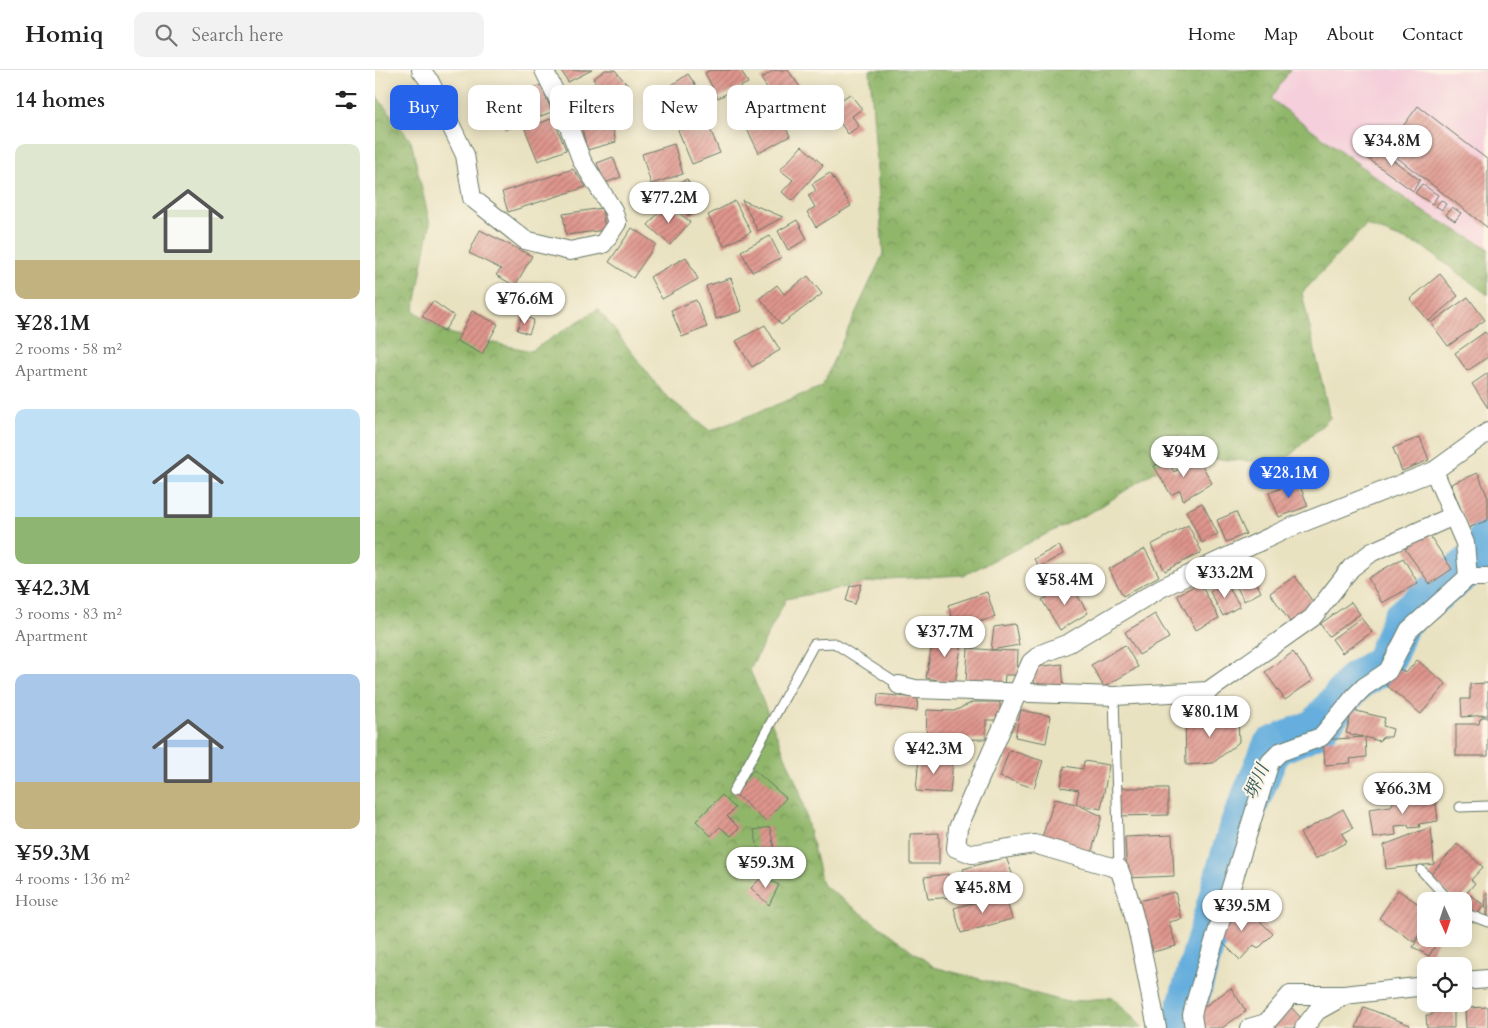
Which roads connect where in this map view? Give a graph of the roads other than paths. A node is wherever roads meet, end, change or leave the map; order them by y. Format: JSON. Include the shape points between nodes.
{"nodes":[{"id":1,"x":421,"y":70,"type":"edge"},
{"id":2,"x":544,"y":70,"type":"edge"},
{"id":3,"x":1488,"y":432,"type":"edge"},
{"id":4,"x":1434,"y":471,"type":"junction"},
{"id":5,"x":1453,"y":516,"type":"junction"},
{"id":6,"x":1468,"y":577,"type":"junction"},
{"id":7,"x":1488,"y":577,"type":"edge"},
{"id":8,"x":899,"y":685,"type":"joint"},
{"id":9,"x":1017,"y":694,"type":"junction"},
{"id":10,"x":1114,"y":696,"type":"junction"},
{"id":11,"x":733,"y":792,"type":"dead end"},
{"id":12,"x":1488,"y":806,"type":"edge"},
{"id":13,"x":1460,"y":807,"type":"dead end"},
{"id":14,"x":1119,"y":870,"type":"junction"},
{"id":15,"x":1421,"y":870,"type":"dead end"},
{"id":16,"x":1442,"y":892,"type":"edge"},
{"id":17,"x":1473,"y":916,"type":"edge"},
{"id":18,"x":1488,"y":922,"type":"edge"},
{"id":19,"x":1488,"y":978,"type":"edge"},
{"id":20,"x":1472,"y":980,"type":"edge"},
{"id":21,"x":1417,"y":987,"type":"edge"},
{"id":22,"x":1344,"y":995,"type":"junction"},
{"id":23,"x":1157,"y":1028,"type":"edge"},
{"id":24,"x":1194,"y":1028,"type":"edge"},
{"id":25,"x":1249,"y":1028,"type":"edge"},
{"id":26,"x":1304,"y":1028,"type":"edge"}],
"edges":[{"from":1,"to":2,"type":"street","via":[[465,154],[472,198],[525,240],[570,251],[603,244],[617,224],[613,210],[582,161]]},
{"from":3,"to":4,"type":"street"},
{"from":4,"to":5,"type":"street"},
{"from":4,"to":9,"type":"street","via":[[1289,528],[1161,588],[1069,643],[1041,654],[1031,662]]},
{"from":5,"to":6,"type":"street","via":[[1465,543]]},
{"from":5,"to":10,"type":"street","via":[[1372,552],[1351,568],[1312,618],[1208,691]]},
{"from":6,"to":7,"type":"street"},
{"from":6,"to":24,"type":"street","via":[[1409,630],[1388,671],[1364,686],[1321,737],[1279,752],[1270,762],[1195,1003],[1192,1015]]},
{"from":8,"to":9,"type":"street","via":[[915,689]]},
{"from":8,"to":11,"type":"lane","via":[[834,643],[814,644]]},
{"from":9,"to":10,"type":"street"},
{"from":9,"to":14,"type":"street","via":[[959,828],[956,848],[972,854],[1034,844]]},
{"from":10,"to":14,"type":"lane"},
{"from":12,"to":13,"type":"lane"},
{"from":14,"to":23,"type":"street","via":[[1129,895]]},
{"from":15,"to":16,"type":"lane"},
{"from":17,"to":18,"type":"lane"},
{"from":19,"to":20,"type":"street"},
{"from":21,"to":22,"type":"street"},
{"from":22,"to":25,"type":"street","via":[[1290,995],[1266,1023]]},
{"from":22,"to":26,"type":"street","via":[[1317,1011]]}]}
